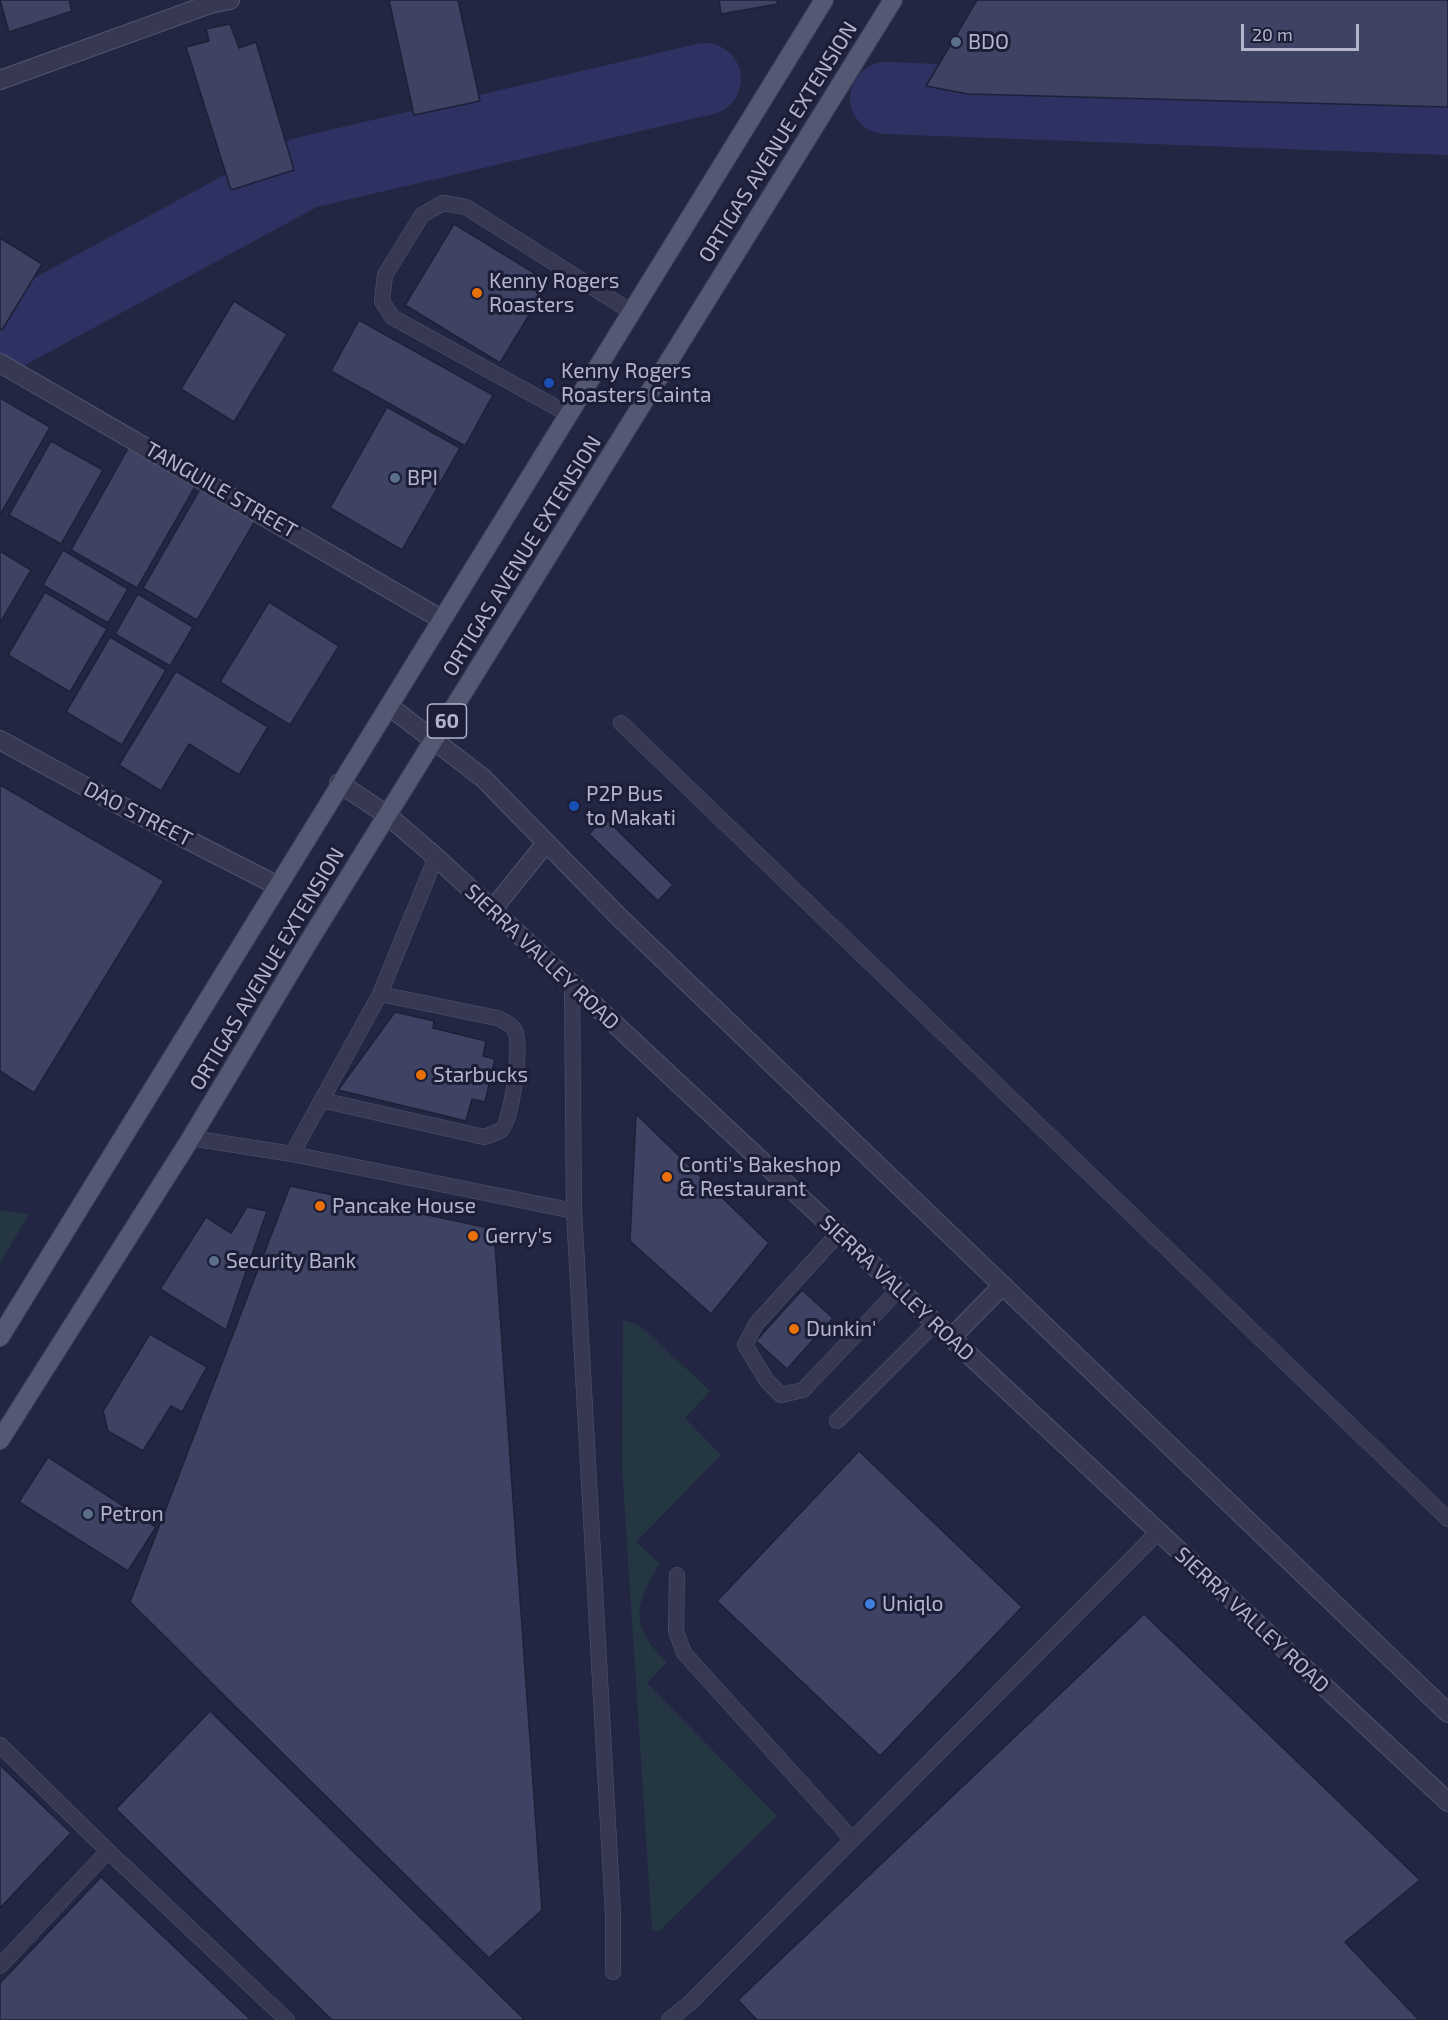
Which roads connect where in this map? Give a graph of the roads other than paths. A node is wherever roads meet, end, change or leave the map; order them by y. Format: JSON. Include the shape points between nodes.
{"nodes":[{"id":1,"x":230,"y":0,"type":"edge"},
{"id":2,"x":824,"y":0,"type":"edge"},
{"id":3,"x":893,"y":0,"type":"edge"},
{"id":4,"x":210,"y":2,"type":"edge"},
{"id":5,"x":0,"y":80,"type":"edge"},
{"id":6,"x":633,"y":313,"type":"junction"},
{"id":7,"x":0,"y":363,"type":"edge"},
{"id":8,"x":570,"y":415,"type":"junction"},
{"id":9,"x":441,"y":619,"type":"junction"},
{"id":10,"x":388,"y":706,"type":"junction"},
{"id":11,"x":621,"y":723,"type":"dead end"},
{"id":12,"x":0,"y":740,"type":"edge"},
{"id":13,"x":434,"y":741,"type":"junction"},
{"id":14,"x":339,"y":783,"type":"junction"},
{"id":15,"x":387,"y":815,"type":"junction"},
{"id":16,"x":546,"y":843,"type":"junction"},
{"id":17,"x":436,"y":857,"type":"junction"},
{"id":18,"x":278,"y":886,"type":"junction"},
{"id":19,"x":492,"y":910,"type":"junction"},
{"id":20,"x":572,"y":986,"type":"junction"},
{"id":21,"x":380,"y":994,"type":"junction"},
{"id":22,"x":321,"y":1100,"type":"junction"},
{"id":23,"x":191,"y":1138,"type":"junction"},
{"id":24,"x":292,"y":1154,"type":"junction"},
{"id":25,"x":574,"y":1211,"type":"junction"},
{"id":26,"x":838,"y":1234,"type":"junction"},
{"id":27,"x":1003,"y":1285,"type":"junction"},
{"id":28,"x":898,"y":1290,"type":"junction"},
{"id":29,"x":935,"y":1323,"type":"junction"},
{"id":30,"x":0,"y":1337,"type":"edge"},
{"id":31,"x":951,"y":1338,"type":"junction"},
{"id":32,"x":837,"y":1421,"type":"dead end"},
{"id":33,"x":0,"y":1440,"type":"edge"},
{"id":34,"x":1448,"y":1519,"type":"edge"},
{"id":35,"x":1158,"y":1532,"type":"junction"},
{"id":36,"x":677,"y":1575,"type":"dead end"},
{"id":37,"x":1448,"y":1713,"type":"edge"},
{"id":38,"x":0,"y":1745,"type":"edge"},
{"id":39,"x":1448,"y":1802,"type":"edge"},
{"id":40,"x":851,"y":1838,"type":"junction"},
{"id":41,"x":108,"y":1851,"type":"junction"},
{"id":42,"x":0,"y":1966,"type":"edge"},
{"id":43,"x":613,"y":1972,"type":"dead end"},
{"id":44,"x":674,"y":2019,"type":"edge"},
{"id":45,"x":287,"y":2020,"type":"edge"}],
"edges":[{"from":1,"to":4,"type":"street"},
{"from":2,"to":6,"type":"main road","name":"ORTIGAS AVENUE EXTENSION"},
{"from":3,"to":13,"type":"main road","name":"ORTIGAS AVENUE EXTENSION","number":"60"},
{"from":4,"to":5,"type":"street"},
{"from":6,"to":8,"type":"main road","name":"ORTIGAS AVENUE EXTENSION"},
{"from":6,"to":8,"type":"lane","via":[[466,207],[442,203],[422,215],[385,275],[382,301],[392,317]]},
{"from":7,"to":9,"type":"street","name":"TANGUILE STREET"},
{"from":8,"to":9,"type":"main road","name":"ORTIGAS AVENUE EXTENSION"},
{"from":9,"to":10,"type":"main road","name":"ORTIGAS AVENUE EXTENSION"},
{"from":10,"to":13,"type":"street"},
{"from":10,"to":14,"type":"main road","name":"ORTIGAS AVENUE EXTENSION"},
{"from":11,"to":34,"type":"lane"},
{"from":12,"to":18,"type":"street","name":"DAO STREET"},
{"from":13,"to":15,"type":"main road","name":"ORTIGAS AVENUE EXTENSION","number":"60"},
{"from":13,"to":16,"type":"street","via":[[483,778]]},
{"from":14,"to":15,"type":"street","name":"SIERRA VALLEY ROAD"},
{"from":14,"to":18,"type":"main road","name":"ORTIGAS AVENUE EXTENSION"},
{"from":15,"to":17,"type":"street","name":"SIERRA VALLEY ROAD"},
{"from":15,"to":23,"type":"main road","name":"ORTIGAS AVENUE EXTENSION","number":"60"},
{"from":16,"to":19,"type":"street"},
{"from":16,"to":27,"type":"street"},
{"from":17,"to":19,"type":"street","name":"SIERRA VALLEY ROAD"},
{"from":17,"to":21,"type":"lane"},
{"from":18,"to":30,"type":"main road","name":"ORTIGAS AVENUE EXTENSION"},
{"from":19,"to":20,"type":"street","name":"SIERRA VALLEY ROAD"},
{"from":20,"to":25,"type":"lane"},
{"from":20,"to":26,"type":"street","name":"SIERRA VALLEY ROAD"},
{"from":21,"to":22,"type":"lane"},
{"from":21,"to":22,"type":"lane","via":[[508,1023],[516,1032],[517,1048],[510,1117],[502,1130],[484,1137]]},
{"from":22,"to":24,"type":"lane"},
{"from":23,"to":24,"type":"lane"},
{"from":23,"to":33,"type":"main road","name":"ORTIGAS AVENUE EXTENSION","number":"60"},
{"from":24,"to":25,"type":"lane"},
{"from":25,"to":43,"type":"lane","via":[[612,1890]]},
{"from":26,"to":28,"type":"street","name":"SIERRA VALLEY ROAD"},
{"from":26,"to":28,"type":"lane","via":[[756,1324],[745,1345],[766,1381],[781,1395],[803,1390]]},
{"from":27,"to":31,"type":"street"},
{"from":27,"to":37,"type":"street"},
{"from":28,"to":29,"type":"street","name":"SIERRA VALLEY ROAD"},
{"from":29,"to":31,"type":"street","name":"SIERRA VALLEY ROAD"},
{"from":29,"to":32,"type":"lane"},
{"from":31,"to":35,"type":"street","name":"SIERRA VALLEY ROAD"},
{"from":35,"to":39,"type":"street","name":"SIERRA VALLEY ROAD"},
{"from":35,"to":40,"type":"lane"},
{"from":36,"to":40,"type":"lane","via":[[676,1631],[684,1653]]},
{"from":38,"to":41,"type":"lane"},
{"from":40,"to":44,"type":"lane"},
{"from":41,"to":42,"type":"lane"},
{"from":41,"to":45,"type":"lane"}]}
